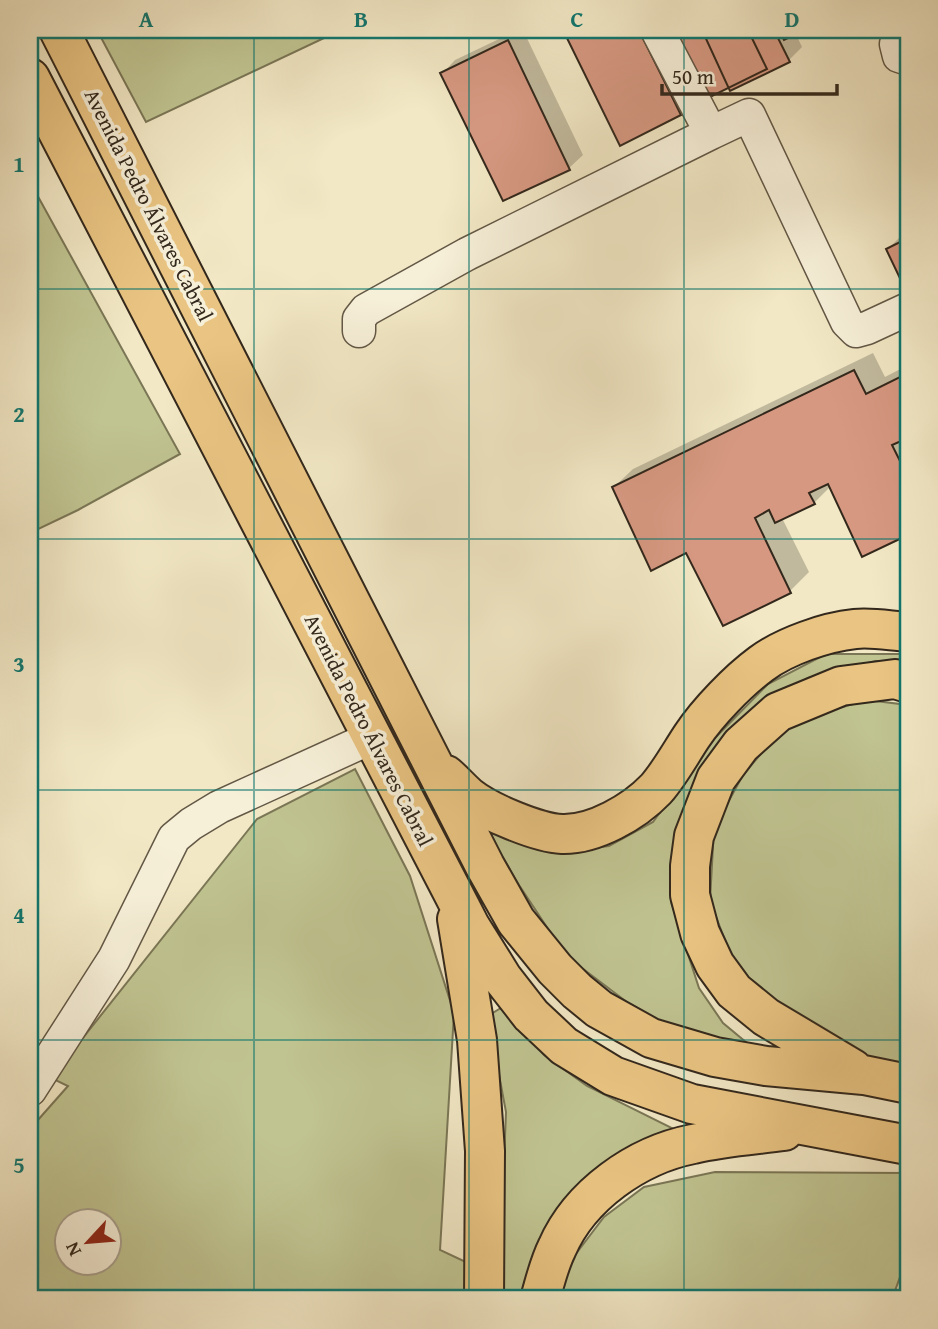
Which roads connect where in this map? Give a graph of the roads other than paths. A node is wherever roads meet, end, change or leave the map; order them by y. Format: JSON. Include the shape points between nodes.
{"nodes":[{"id":1,"x":59,"y":30,"type":"edge"},
{"id":2,"x":657,"y":30,"type":"edge"},
{"id":3,"x":908,"y":36,"type":"edge"},
{"id":4,"x":908,"y":59,"type":"edge"},
{"id":5,"x":34,"y":95,"type":"edge"},
{"id":6,"x":711,"y":133,"type":"junction"},
{"id":7,"x":908,"y":309,"type":"edge"},
{"id":8,"x":359,"y":331,"type":"dead end"},
{"id":9,"x":908,"y":632,"type":"edge"},
{"id":10,"x":908,"y":683,"type":"edge"},
{"id":11,"x":373,"y":737,"type":"junction"},
{"id":12,"x":433,"y":763,"type":"junction"},
{"id":13,"x":451,"y":889,"type":"junction"},
{"id":14,"x":864,"y":1075,"type":"junction"},
{"id":15,"x":908,"y":1084,"type":"edge"},
{"id":16,"x":30,"y":1090,"type":"edge"},
{"id":17,"x":815,"y":1127,"type":"junction"},
{"id":18,"x":908,"y":1145,"type":"edge"},
{"id":19,"x":484,"y":1299,"type":"edge"},
{"id":20,"x":540,"y":1299,"type":"edge"}],
"edges":[{"from":1,"to":12,"type":"main road","name":"Avenida Pedro Álvares Cabral"},
{"from":2,"to":6,"type":"street"},
{"from":3,"to":4,"type":"street","via":[[896,44],[899,55]]},
{"from":5,"to":11,"type":"main road","name":"Avenida Pedro Álvares Cabral"},
{"from":6,"to":7,"type":"street","via":[[748,115],[847,322],[856,331]]},
{"from":6,"to":8,"type":"street","via":[[467,254],[366,310],[359,319]]},
{"from":9,"to":12,"type":"main road","via":[[858,629],[831,633],[762,663],[693,734],[654,790],[613,821],[590,830],[562,834],[516,822],[471,798]]},
{"from":10,"to":14,"type":"main road","via":[[895,679],[841,685],[778,712],[741,745],[716,779],[695,836],[690,866],[690,895],[700,933],[734,991],[765,1017]]},
{"from":11,"to":13,"type":"main road","name":"Avenida Pedro Álvares Cabral"},
{"from":11,"to":16,"type":"street","via":[[219,807],[174,838],[114,959]]},
{"from":12,"to":14,"type":"main road","name":"Avenida Pedro Álvares Cabral","via":[[516,921],[555,969],[598,1009],[651,1038],[715,1057]]},
{"from":13,"to":17,"type":"main road","name":"Avenida Pedro Álvares Cabral","via":[[503,978],[531,1015],[564,1046],[613,1076],[692,1104]]},
{"from":13,"to":19,"type":"main road","via":[[477,1040],[485,1151]]},
{"from":14,"to":15,"type":"main road","name":"Avenida Pedro Álvares Cabral"},
{"from":17,"to":18,"type":"main road","name":"Avenida Pedro Álvares Cabral"},
{"from":17,"to":20,"type":"main road","via":[[692,1144],[644,1160],[589,1200],[572,1222],[557,1247]]}]}
